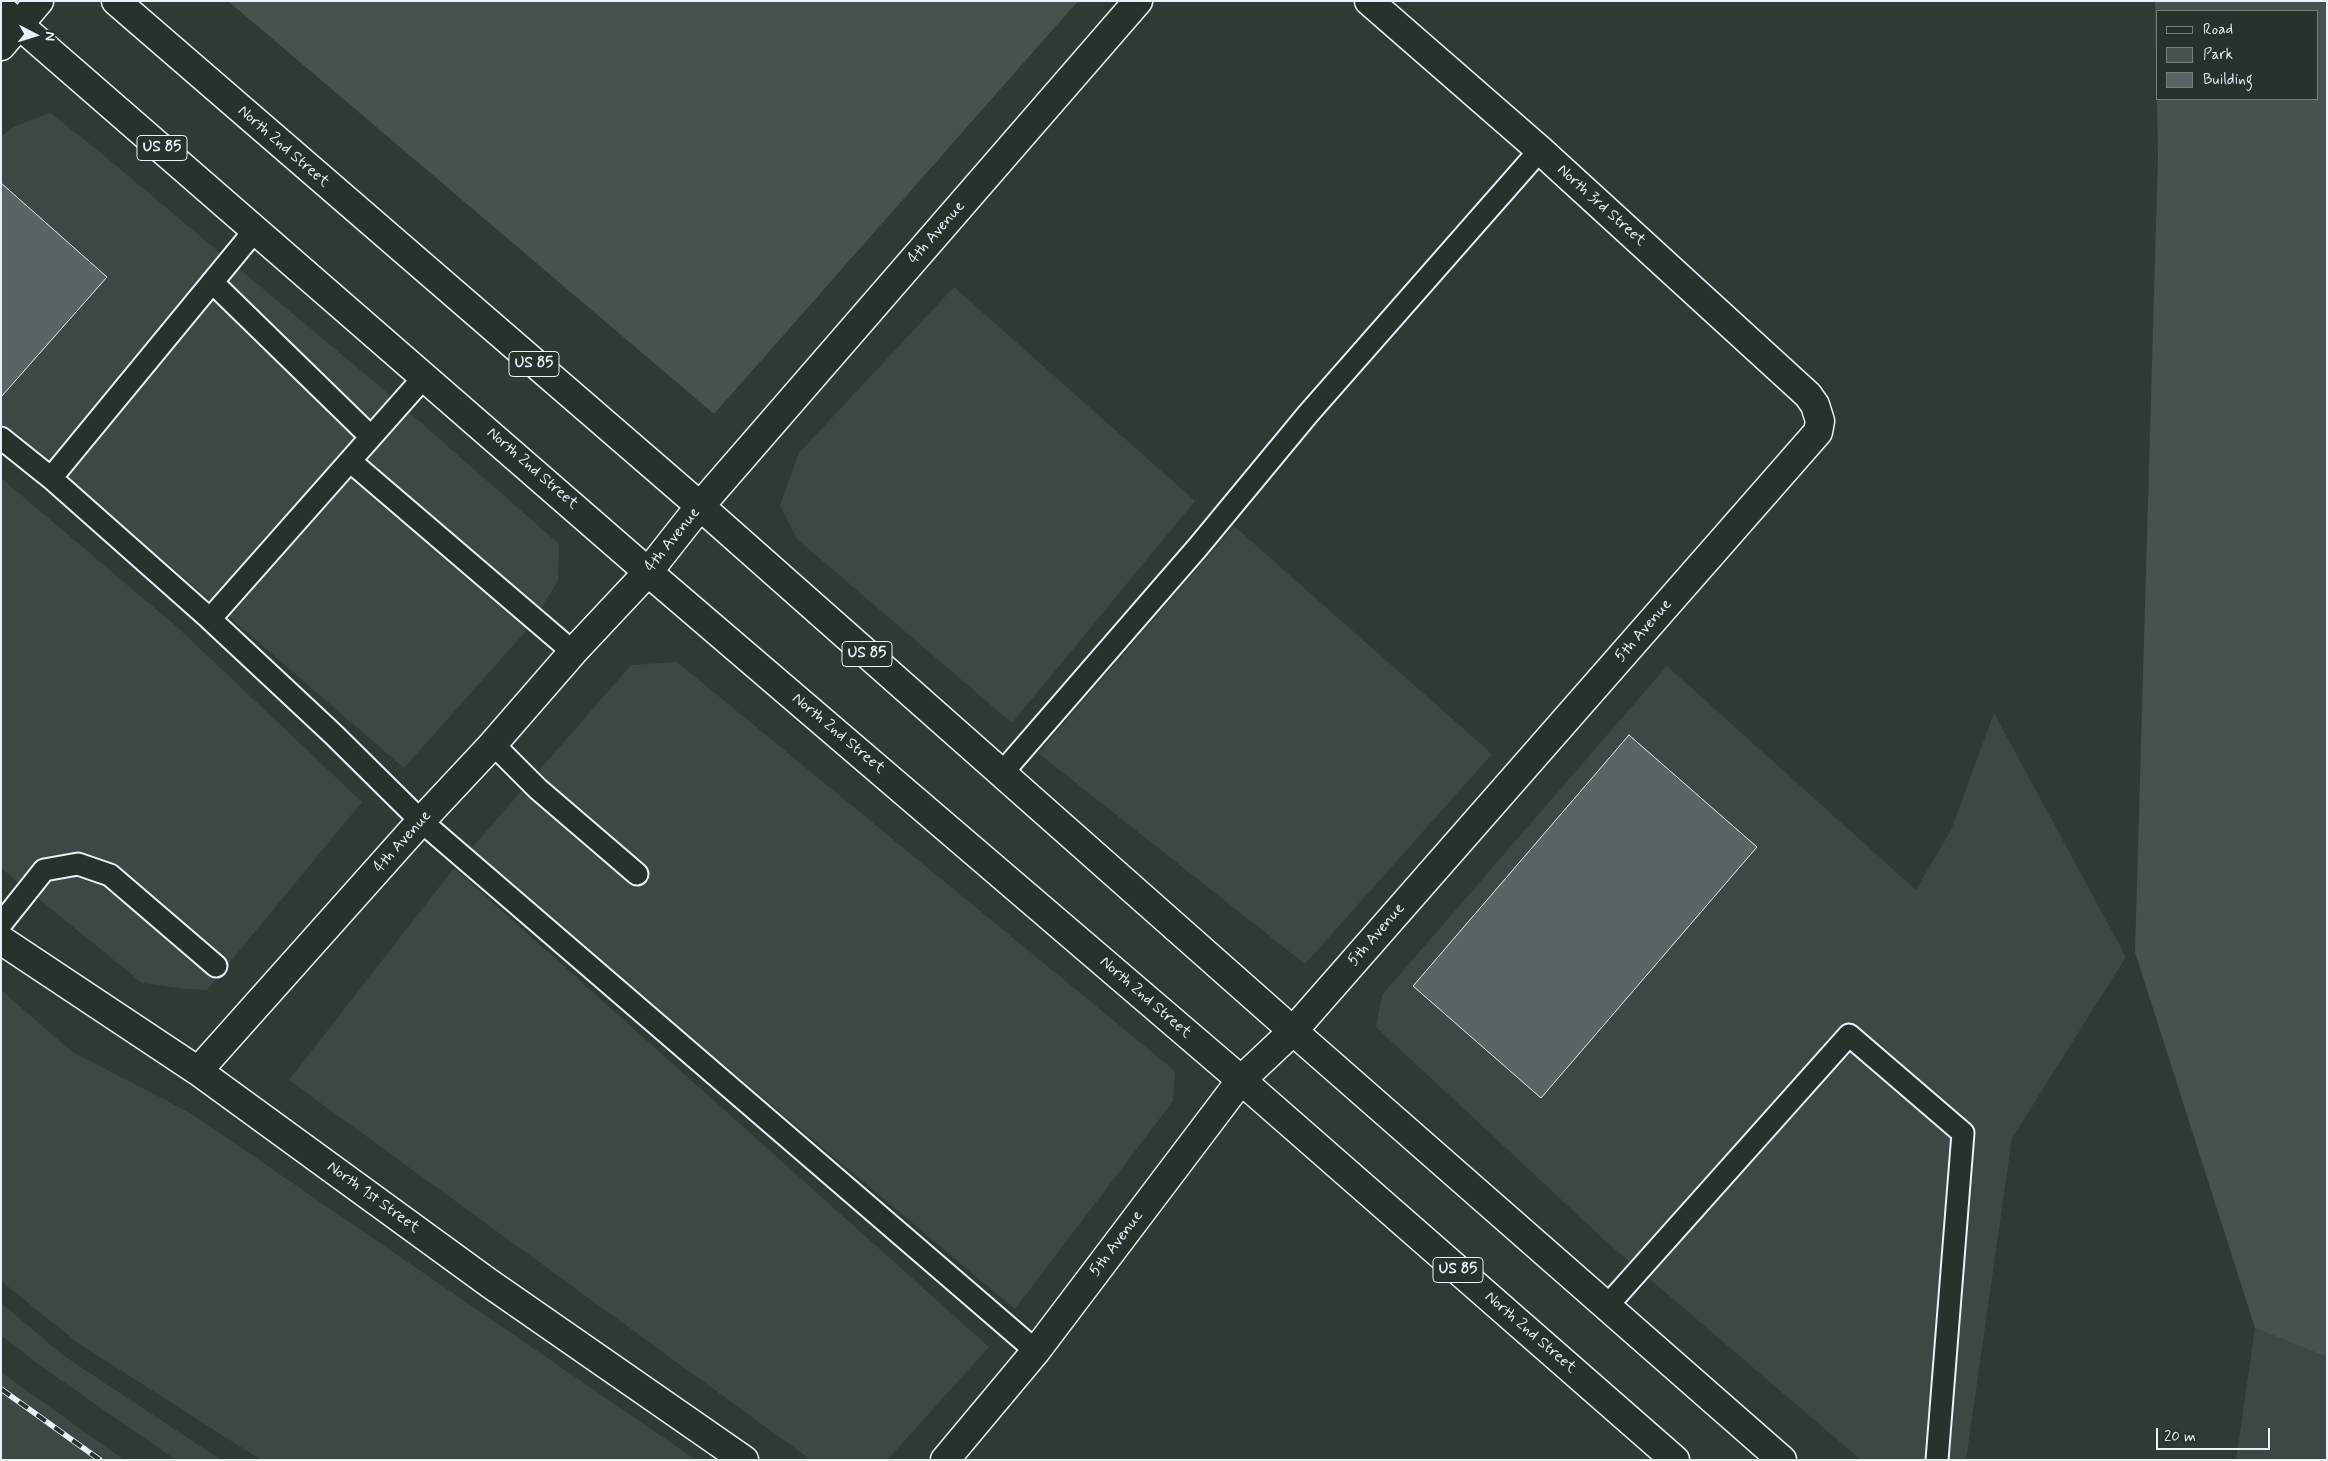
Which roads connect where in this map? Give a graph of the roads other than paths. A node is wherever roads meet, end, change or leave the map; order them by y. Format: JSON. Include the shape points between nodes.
{"nodes":[{"id":1,"x":39,"y":1,"type":"edge"},
{"id":2,"x":116,"y":1,"type":"edge"},
{"id":3,"x":1138,"y":1,"type":"edge"},
{"id":4,"x":1369,"y":1,"type":"edge"},
{"id":5,"x":11,"y":17,"type":"edge"},
{"id":6,"x":1,"y":46,"type":"edge"},
{"id":7,"x":1540,"y":150,"type":"junction"},
{"id":8,"x":256,"y":229,"type":"junction"},
{"id":9,"x":212,"y":282,"type":"junction"},
{"id":10,"x":426,"y":376,"type":"junction"},
{"id":11,"x":1820,"y":420,"type":"joint"},
{"id":12,"x":372,"y":437,"type":"junction"},
{"id":13,"x":1,"y":438,"type":"edge"},
{"id":14,"x":350,"y":461,"type":"junction"},
{"id":15,"x":50,"y":478,"type":"junction"},
{"id":16,"x":700,"y":506,"type":"junction"},
{"id":17,"x":648,"y":572,"type":"junction"},
{"id":18,"x":210,"y":619,"type":"junction"},
{"id":19,"x":573,"y":652,"type":"junction"},
{"id":20,"x":493,"y":744,"type":"junction"},
{"id":21,"x":1002,"y":773,"type":"junction"},
{"id":22,"x":421,"y":821,"type":"junction"},
{"id":23,"x":637,"y":874,"type":"dead end"},
{"id":24,"x":1,"y":924,"type":"edge"},
{"id":25,"x":1,"y":940,"type":"edge"},
{"id":26,"x":216,"y":966,"type":"dead end"},
{"id":27,"x":1292,"y":1031,"type":"junction"},
{"id":28,"x":198,"y":1070,"type":"junction"},
{"id":29,"x":1241,"y":1080,"type":"junction"},
{"id":30,"x":1607,"y":1306,"type":"junction"},
{"id":31,"x":1036,"y":1351,"type":"junction"},
{"id":32,"x":744,"y":1460,"type":"edge"},
{"id":33,"x":945,"y":1460,"type":"edge"},
{"id":34,"x":1675,"y":1460,"type":"edge"},
{"id":35,"x":1782,"y":1460,"type":"edge"},
{"id":36,"x":1937,"y":1460,"type":"edge"}],
"edges":[{"from":1,"to":5,"type":"main road"},
{"from":2,"to":16,"type":"main road","name":"North 2nd Street","number":"US 85"},
{"from":3,"to":16,"type":"main road","name":"4th Avenue"},
{"from":4,"to":7,"type":"main road","name":"North 3rd Street"},
{"from":5,"to":6,"type":"main road"},
{"from":5,"to":8,"type":"main road","name":"North 2nd Street","number":"US 85"},
{"from":7,"to":11,"type":"main road","name":"North 3rd Street","via":[[1808,395]]},
{"from":7,"to":21,"type":"lane","via":[[1308,414],[1198,547]]},
{"from":8,"to":9,"type":"lane"},
{"from":8,"to":10,"type":"main road","name":"North 2nd Street","number":"US 85"},
{"from":9,"to":12,"type":"lane"},
{"from":9,"to":15,"type":"lane"},
{"from":10,"to":12,"type":"lane"},
{"from":10,"to":17,"type":"main road","name":"North 2nd Street","number":"US 85"},
{"from":11,"to":27,"type":"main road","name":"5th Avenue","via":[[1818,432]]},
{"from":12,"to":14,"type":"lane"},
{"from":13,"to":15,"type":"lane"},
{"from":14,"to":18,"type":"lane"},
{"from":14,"to":19,"type":"lane"},
{"from":15,"to":18,"type":"lane"},
{"from":16,"to":17,"type":"main road","name":"4th Avenue"},
{"from":16,"to":21,"type":"main road","name":"North 2nd Street","number":"US 85"},
{"from":17,"to":19,"type":"main road","name":"4th Avenue"},
{"from":17,"to":29,"type":"main road","name":"North 2nd Street","number":"US 85"},
{"from":18,"to":22,"type":"lane","via":[[334,734]]},
{"from":19,"to":20,"type":"main road","name":"4th Avenue"},
{"from":20,"to":22,"type":"main road","name":"4th Avenue"},
{"from":20,"to":23,"type":"lane","via":[[538,789]]},
{"from":21,"to":27,"type":"main road","name":"North 2nd Street","number":"US 85"},
{"from":22,"to":28,"type":"main road","name":"4th Avenue"},
{"from":22,"to":31,"type":"lane"},
{"from":24,"to":26,"type":"lane","via":[[44,870],[78,864],[110,875]]},
{"from":25,"to":28,"type":"main road","name":"North 1st Street"},
{"from":27,"to":29,"type":"main road","name":"5th Avenue"},
{"from":27,"to":30,"type":"main road","name":"North 2nd Street","number":"US 85"},
{"from":28,"to":32,"type":"main road","name":"North 1st Street","via":[[489,1283]]},
{"from":29,"to":31,"type":"main road","name":"5th Avenue"},
{"from":29,"to":34,"type":"main road","name":"North 2nd Street","number":"US 85"},
{"from":30,"to":35,"type":"main road","name":"North 2nd Street","number":"US 85"},
{"from":30,"to":36,"type":"lane","via":[[1849,1035],[1963,1134]]},
{"from":31,"to":33,"type":"main road","name":"5th Avenue"}]}
